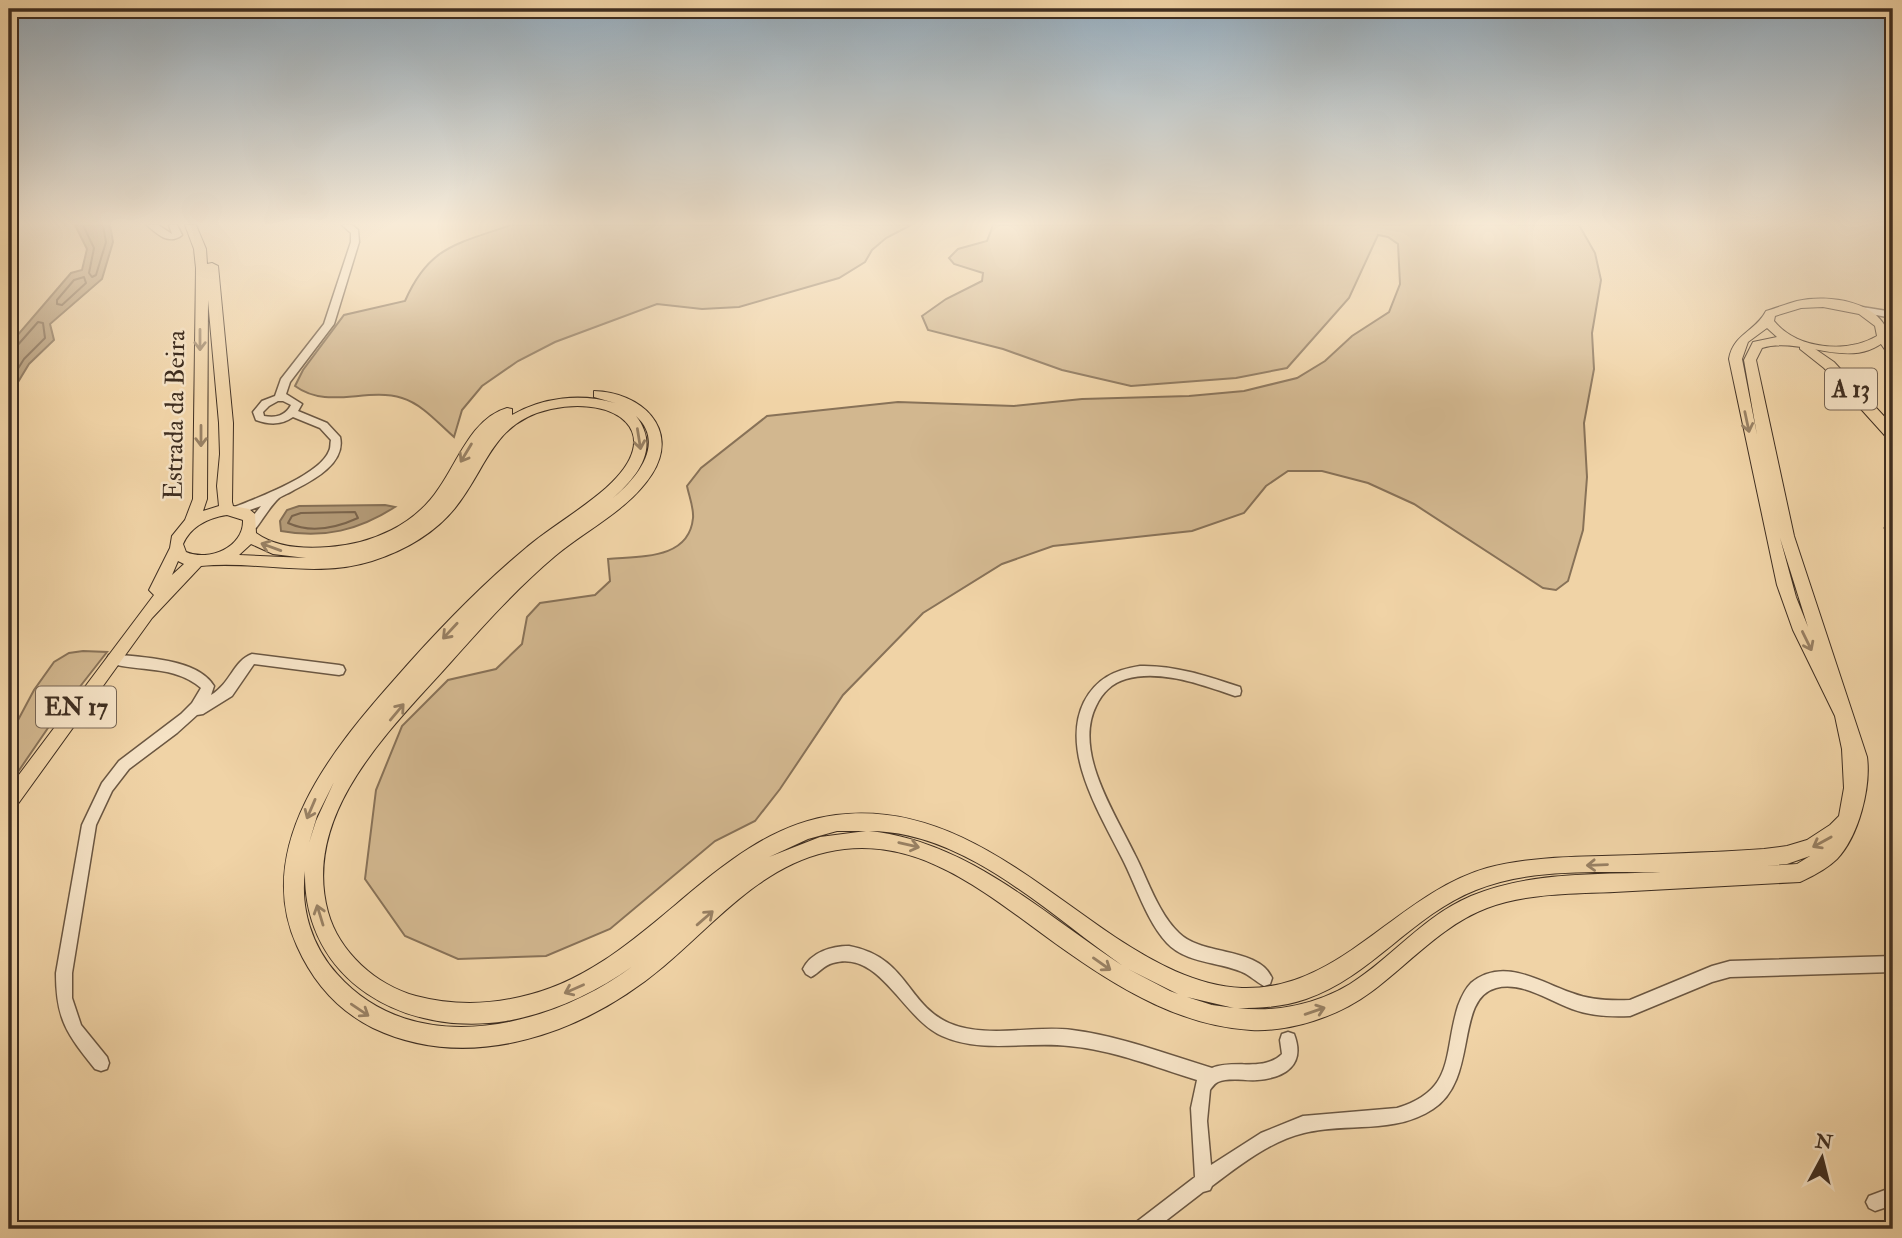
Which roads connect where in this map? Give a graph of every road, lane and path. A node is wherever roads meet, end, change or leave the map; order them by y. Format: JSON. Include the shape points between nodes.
{"nodes":[{"id":1,"x":201,"y":283,"type":"edge"},
{"id":2,"x":212,"y":283,"type":"edge"},
{"id":3,"x":342,"y":283,"type":"edge"},
{"id":4,"x":1862,"y":310,"type":"junction"},
{"id":5,"x":1893,"y":315,"type":"edge"},
{"id":6,"x":1768,"y":321,"type":"junction"},
{"id":7,"x":1886,"y":331,"type":"edge"},
{"id":8,"x":1798,"y":344,"type":"junction"},
{"id":9,"x":1893,"y":351,"type":"edge"},
{"id":10,"x":279,"y":398,"type":"junction"},
{"id":11,"x":293,"y":412,"type":"junction"},
{"id":12,"x":1893,"y":435,"type":"edge"},
{"id":13,"x":274,"y":497,"type":"junction"},
{"id":14,"x":231,"y":510,"type":"junction"},
{"id":15,"x":191,"y":523,"type":"junction"},
{"id":16,"x":250,"y":530,"type":"junction"},
{"id":17,"x":176,"y":550,"type":"junction"},
{"id":18,"x":205,"y":560,"type":"junction"},
{"id":19,"x":146,"y":614,"type":"junction"},
{"id":20,"x":113,"y":659,"type":"junction"},
{"id":21,"x":339,"y":670,"type":"dead end"},
{"id":22,"x":1235,"y":691,"type":"dead end"},
{"id":23,"x":192,"y":714,"type":"junction"},
{"id":24,"x":1876,"y":751,"type":"dead end"},
{"id":25,"x":9,"y":802,"type":"edge"},
{"id":26,"x":1853,"y":850,"type":"dead end"},
{"id":27,"x":1893,"y":964,"type":"edge"},
{"id":28,"x":811,"y":969,"type":"dead end"},
{"id":29,"x":1264,"y":978,"type":"dead end"},
{"id":30,"x":1575,"y":1002,"type":"joint"},
{"id":31,"x":1288,"y":1040,"type":"dead end"},
{"id":32,"x":101,"y":1063,"type":"dead end"},
{"id":33,"x":1211,"y":1076,"type":"junction"},
{"id":34,"x":1204,"y":1184,"type":"junction"},
{"id":35,"x":1893,"y":1196,"type":"edge"},
{"id":36,"x":1875,"y":1202,"type":"dead end"},
{"id":37,"x":1140,"y":1229,"type":"edge"}],
"edges":[{"from":1,"to":15,"type":"main road","name":"Estrada da Beira","one_way":true,"via":[[200,490]]},
{"from":2,"to":14,"type":"main road","name":"Estrada da Beira","via":[[227,446],[223,497]]},
{"from":3,"to":10,"type":"street","via":[[329,324],[285,381]]},
{"from":4,"to":5,"type":"street"},
{"from":4,"to":6,"type":"main road","via":[[1820,303],[1782,308],[1770,314]]},
{"from":4,"to":7,"type":"main road"},
{"from":6,"to":8,"type":"main road","via":[[1774,331]]},
{"from":6,"to":16,"type":"main road","one_way":true,"via":[[1740,342],[1736,369],[1784,584],[1857,754],[1860,780],[1852,814],[1824,842],[1787,855],[1547,867],[1484,878],[1420,909],[1332,978],[1277,996],[1229,998],[1178,984],[1129,957],[970,848],[916,827],[860,821],[802,832],[766,847],[632,955],[565,993],[521,1008],[480,1014],[437,1011],[376,990],[335,950],[316,904],[314,870],[332,803],[384,727],[478,621],[549,553],[641,480],[654,455],[654,431],[641,411],[614,396],[574,392],[547,396],[490,423],[468,448],[438,501],[387,538],[353,550],[307,553],[271,549]]},
{"from":7,"to":8,"type":"main road","via":[[1868,345],[1827,349]]},
{"from":7,"to":9,"type":"highway","number":"A 13"},
{"from":8,"to":12,"type":"highway","number":"A 13","via":[[1829,365]]},
{"from":8,"to":24,"type":"main road","via":[[1770,341],[1757,345],[1750,359],[1752,379],[1802,588]]},
{"from":10,"to":11,"type":"street","via":[[295,400]]},
{"from":10,"to":11,"type":"street","via":[[262,406],[260,418],[273,421]]},
{"from":11,"to":13,"type":"street","via":[[329,428],[337,439],[337,449],[315,472]]},
{"from":13,"to":14,"type":"street"},
{"from":13,"to":16,"type":"street"},
{"from":14,"to":15,"type":"main road"},
{"from":14,"to":16,"type":"main road","via":[[250,518]]},
{"from":15,"to":17,"type":"main road","name":"Estrada da Beira","via":[[178,537]]},
{"from":16,"to":18,"type":"main road","via":[[235,550]]},
{"from":17,"to":18,"type":"main road","via":[[184,558]]},
{"from":17,"to":19,"type":"main road","number":"EN 17"},
{"from":18,"to":19,"type":"main road","number":"EN 17","via":[[175,580]]},
{"from":18,"to":26,"type":"main road","one_way":true,"via":[[332,564],[392,547],[449,506],[497,432],[537,409],[598,403],[618,410],[638,430],[641,448],[630,472],[530,553],[419,664],[348,747],[319,791],[306,821],[296,855],[293,905],[296,926],[310,955],[352,1005],[372,1018],[422,1035],[505,1034],[580,1011],[635,977],[772,865],[805,850],[844,841],[882,840],[939,855],[982,879],[1143,991],[1189,1011],[1251,1021],[1297,1017],[1340,1001],[1458,912],[1486,899],[1558,886],[1800,873],[1826,866]]},
{"from":19,"to":20,"type":"main road","number":"EN 17"},
{"from":20,"to":23,"type":"street","via":[[172,669],[202,680],[208,686],[207,694]]},
{"from":20,"to":25,"type":"main road","number":"EN 17"},
{"from":21,"to":23,"type":"street","via":[[252,659],[227,692]]},
{"from":22,"to":29,"type":"street","via":[[1160,672],[1123,675],[1105,683],[1093,696],[1084,719],[1083,742],[1104,809],[1168,932],[1186,948],[1246,965]]},
{"from":23,"to":32,"type":"street","via":[[115,775],[85,838],[64,998],[74,1030]]},
{"from":27,"to":30,"type":"street","via":[[1730,969],[1630,1009]]},
{"from":28,"to":33,"type":"street","via":[[829,955],[854,954],[883,967],[917,1010],[944,1030],[992,1039],[1074,1038]]},
{"from":30,"to":34,"type":"street","via":[[1518,980],[1484,983],[1467,1000],[1455,1069],[1447,1086],[1428,1104],[1386,1118],[1310,1123],[1286,1130],[1240,1156]]},
{"from":31,"to":33,"type":"street","via":[[1290,1057],[1281,1066]]},
{"from":33,"to":34,"type":"street","via":[[1200,1104]]},
{"from":34,"to":37,"type":"street"},
{"from":35,"to":36,"type":"street"}]}
